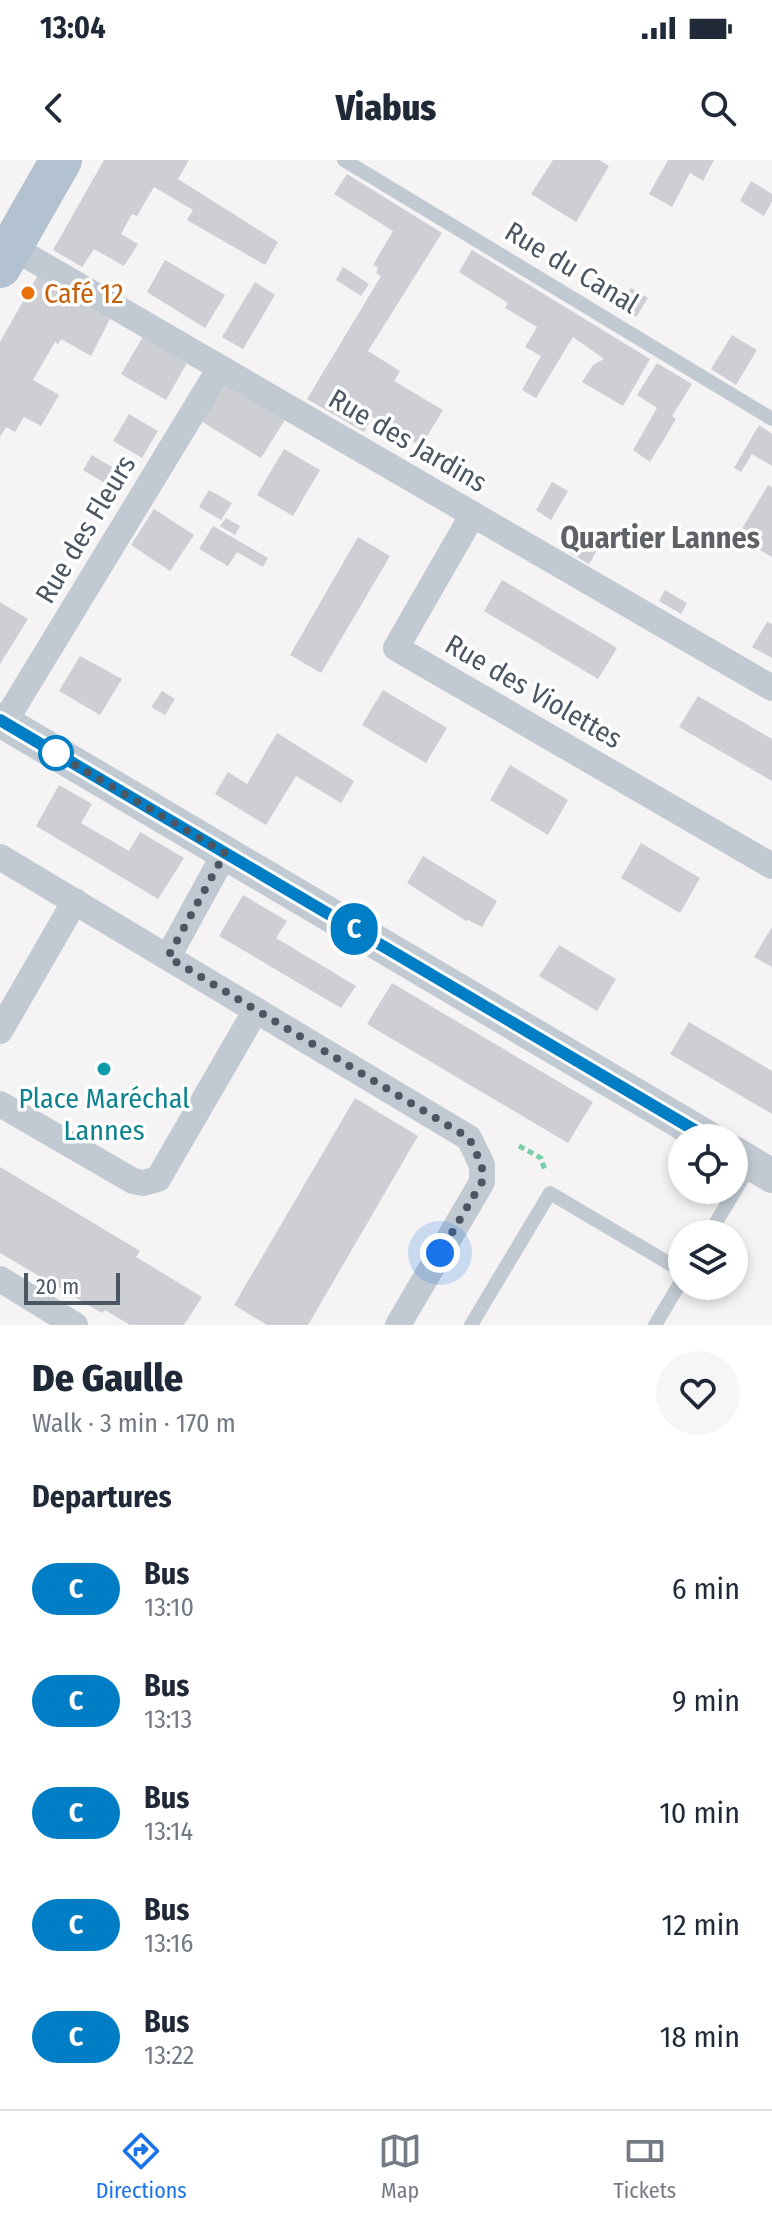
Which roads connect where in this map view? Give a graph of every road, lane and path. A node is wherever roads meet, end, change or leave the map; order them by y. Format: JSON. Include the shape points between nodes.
{"nodes":[{"id":1,"x":61,"y":160,"type":"edge"},
{"id":2,"x":344,"y":160,"type":"edge"},
{"id":3,"x":12,"y":240,"type":"edge"},
{"id":4,"x":220,"y":368,"type":"junction"},
{"id":5,"x":772,"y":419,"type":"edge"},
{"id":6,"x":473,"y":514,"type":"junction"},
{"id":7,"x":772,"y":688,"type":"edge"},
{"id":8,"x":2,"y":722,"type":"edge"},
{"id":9,"x":225,"y":853,"type":"junction"},
{"id":10,"x":0,"y":857,"type":"edge"},
{"id":11,"x":772,"y":866,"type":"edge"},
{"id":12,"x":75,"y":901,"type":"junction"},
{"id":13,"x":168,"y":957,"type":"junction"},
{"id":14,"x":256,"y":1010,"type":"junction"},
{"id":15,"x":0,"y":1031,"type":"edge"},
{"id":16,"x":0,"y":1104,"type":"edge"},
{"id":17,"x":684,"y":1124,"type":"edge"},
{"id":18,"x":519,"y":1146,"type":"dead end"},
{"id":19,"x":541,"y":1158,"type":"dead end"},
{"id":20,"x":752,"y":1164,"type":"edge"},
{"id":21,"x":718,"y":1220,"type":"edge"},
{"id":22,"x":668,"y":1263,"type":"edge"},
{"id":23,"x":0,"y":1279,"type":"edge"},
{"id":24,"x":670,"y":1300,"type":"edge"},
{"id":25,"x":75,"y":1325,"type":"edge"},
{"id":26,"x":398,"y":1325,"type":"edge"},
{"id":27,"x":471,"y":1325,"type":"edge"},
{"id":28,"x":655,"y":1325,"type":"edge"}],
"edges":[{"from":1,"to":3,"type":"main road"},
{"from":2,"to":5,"type":"lane","name":"Rue du Canal"},
{"from":3,"to":4,"type":"street","name":"Rue des Jardins"},
{"from":4,"to":6,"type":"street","name":"Rue des Jardins"},
{"from":4,"to":8,"type":"street","name":"Rue des Fleurs"},
{"from":6,"to":7,"type":"street","name":"Rue des Jardins"},
{"from":6,"to":11,"type":"street","name":"Rue des Violettes","via":[[396,648]]},
{"from":8,"to":9,"type":"street"},
{"from":9,"to":13,"type":"street"},
{"from":9,"to":17,"type":"street"},
{"from":10,"to":12,"type":"street"},
{"from":12,"to":13,"type":"street"},
{"from":12,"to":15,"type":"street"},
{"from":13,"to":14,"type":"street"},
{"from":14,"to":16,"type":"street","via":[[152,1182],[133,1181]]},
{"from":14,"to":26,"type":"street","via":[[469,1138],[478,1153],[482,1182]]},
{"from":18,"to":19,"type":"path"},
{"from":20,"to":21,"type":"lane"},
{"from":22,"to":27,"type":"lane","via":[[550,1193]]},
{"from":23,"to":25,"type":"street"},
{"from":24,"to":28,"type":"lane"}]}
